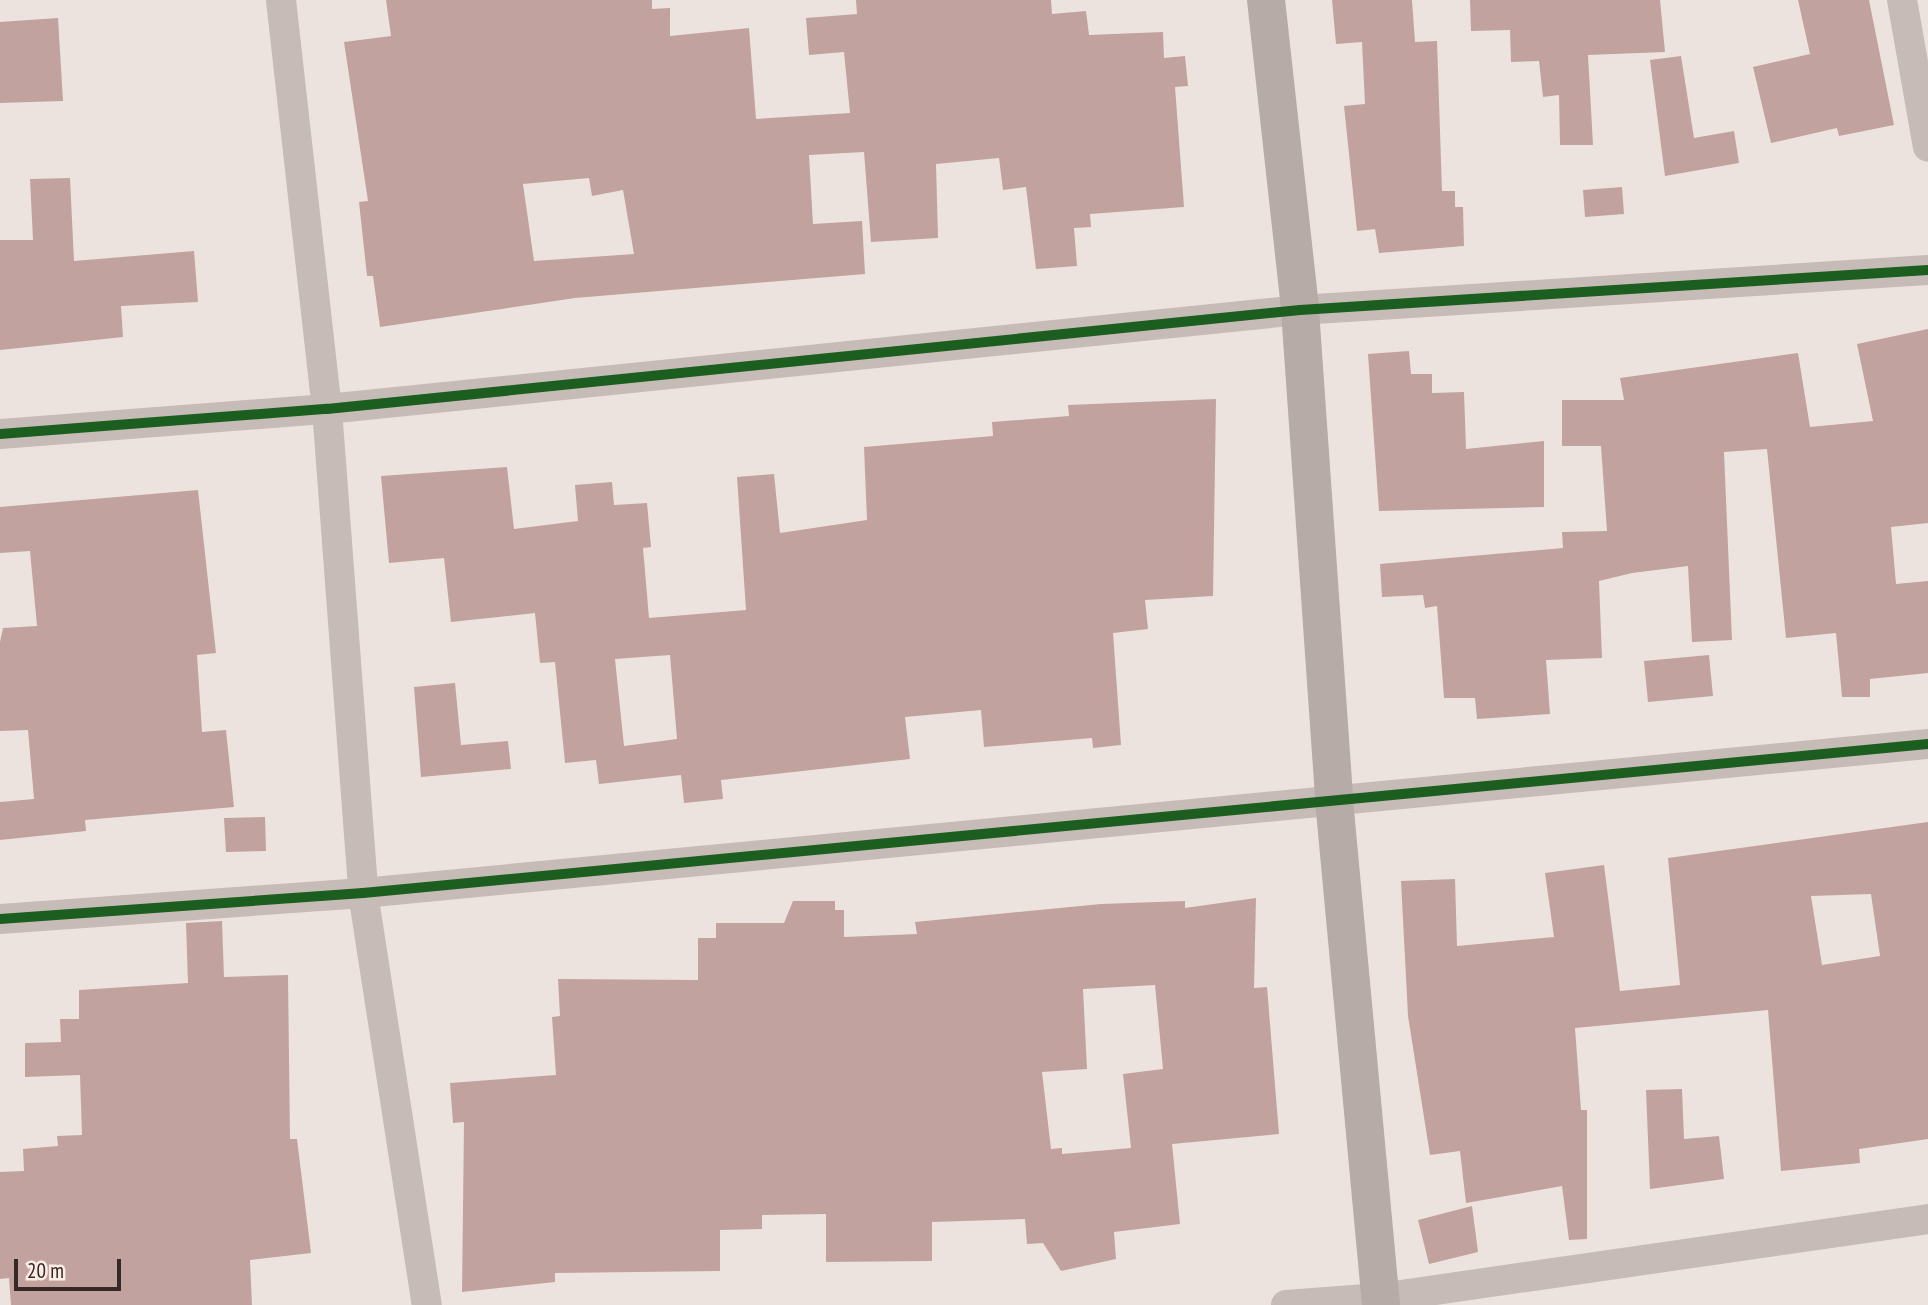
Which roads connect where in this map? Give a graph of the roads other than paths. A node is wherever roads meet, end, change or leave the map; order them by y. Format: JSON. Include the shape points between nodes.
{"nodes":[{"id":1,"x":281,"y":0,"type":"edge"},
{"id":2,"x":1266,"y":0,"type":"edge"},
{"id":3,"x":1902,"y":0,"type":"edge"},
{"id":4,"x":1928,"y":147,"type":"edge"},
{"id":5,"x":1928,"y":270,"type":"edge"},
{"id":6,"x":1300,"y":310,"type":"junction"},
{"id":7,"x":327,"y":409,"type":"junction"},
{"id":8,"x":0,"y":434,"type":"edge"},
{"id":9,"x":1928,"y":744,"type":"edge"},
{"id":10,"x":1334,"y":800,"type":"junction"},
{"id":11,"x":363,"y":893,"type":"junction"},
{"id":12,"x":0,"y":919,"type":"edge"},
{"id":13,"x":1928,"y":1219,"type":"edge"},
{"id":14,"x":1380,"y":1301,"type":"edge"},
{"id":15,"x":427,"y":1305,"type":"edge"},
{"id":16,"x":1286,"y":1305,"type":"edge"}],
"edges":[{"from":1,"to":7,"type":"street"},
{"from":2,"to":6,"type":"main road"},
{"from":3,"to":4,"type":"street"},
{"from":5,"to":6,"type":"street"},
{"from":6,"to":7,"type":"street"},
{"from":6,"to":10,"type":"main road"},
{"from":7,"to":8,"type":"street"},
{"from":7,"to":11,"type":"street"},
{"from":9,"to":10,"type":"street"},
{"from":10,"to":11,"type":"street"},
{"from":10,"to":14,"type":"main road"},
{"from":11,"to":12,"type":"street"},
{"from":11,"to":15,"type":"street"},
{"from":13,"to":14,"type":"street"},
{"from":14,"to":16,"type":"street"}]}
